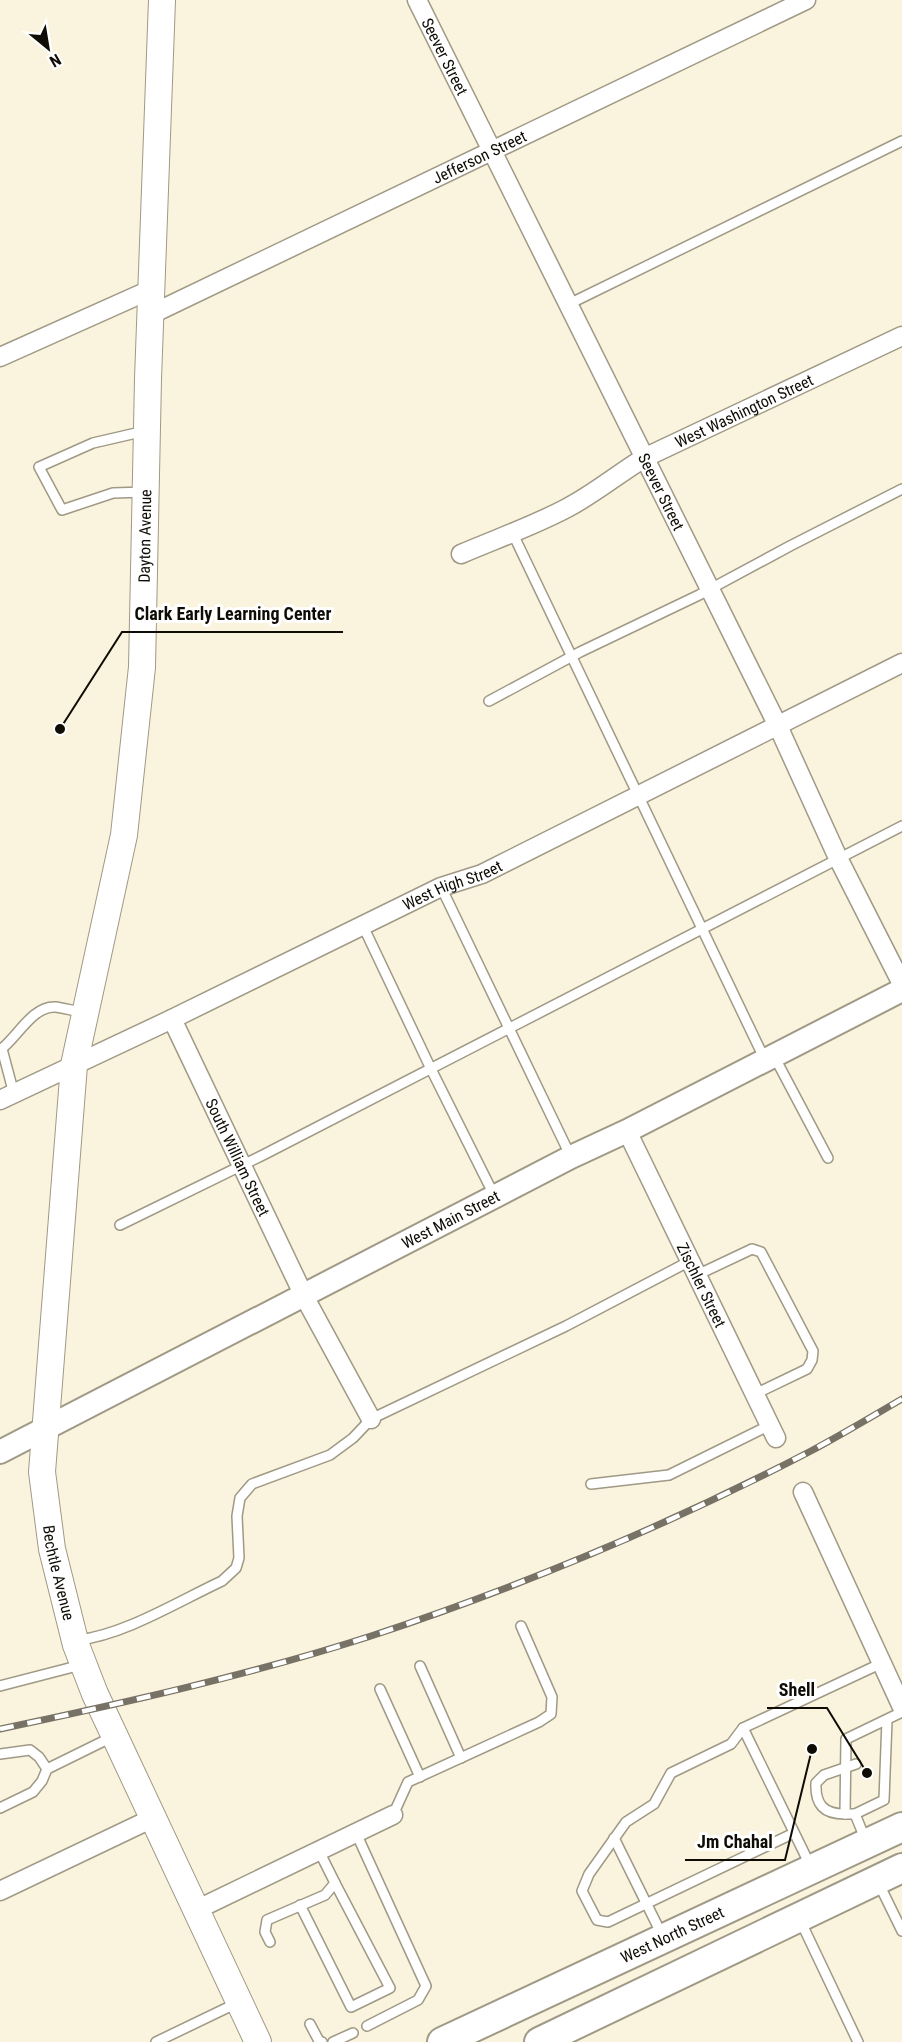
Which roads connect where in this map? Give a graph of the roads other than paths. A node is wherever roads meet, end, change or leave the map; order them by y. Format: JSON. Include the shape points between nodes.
{"nodes":[{"id":1,"x":162,"y":0,"type":"edge"},
{"id":2,"x":417,"y":0,"type":"edge"},
{"id":3,"x":806,"y":0,"type":"edge"},
{"id":4,"x":777,"y":6,"type":"edge"},
{"id":5,"x":902,"y":141,"type":"edge"},
{"id":6,"x":492,"y":151,"type":"junction"},
{"id":7,"x":152,"y":301,"type":"junction"},
{"id":8,"x":569,"y":304,"type":"junction"},
{"id":9,"x":902,"y":336,"type":"edge"},
{"id":10,"x":0,"y":357,"type":"edge"},
{"id":11,"x":147,"y":431,"type":"junction"},
{"id":12,"x":644,"y":458,"type":"junction"},
{"id":13,"x":902,"y":489,"type":"edge"},
{"id":14,"x":146,"y":492,"type":"junction"},
{"id":15,"x":512,"y":532,"type":"junction"},
{"id":16,"x":461,"y":554,"type":"dead end"},
{"id":17,"x":709,"y":589,"type":"junction"},
{"id":18,"x":571,"y":657,"type":"junction"},
{"id":19,"x":902,"y":663,"type":"edge"},
{"id":20,"x":489,"y":700,"type":"dead end"},
{"id":21,"x":778,"y":726,"type":"junction"},
{"id":22,"x":638,"y":796,"type":"junction"},
{"id":23,"x":902,"y":826,"type":"edge"},
{"id":24,"x":838,"y":858,"type":"junction"},
{"id":25,"x":441,"y":888,"type":"junction"},
{"id":26,"x":363,"y":926,"type":"junction"},
{"id":27,"x":703,"y":930,"type":"junction"},
{"id":28,"x":902,"y":984,"type":"edge"},
{"id":29,"x":902,"y":990,"type":"edge"},
{"id":30,"x":86,"y":1013,"type":"junction"},
{"id":31,"x":172,"y":1019,"type":"junction"},
{"id":32,"x":509,"y":1029,"type":"junction"},
{"id":33,"x":1,"y":1049,"type":"edge"},
{"id":34,"x":769,"y":1058,"type":"junction"},
{"id":35,"x":74,"y":1065,"type":"junction"},
{"id":36,"x":431,"y":1069,"type":"junction"},
{"id":37,"x":7,"y":1097,"type":"edge"},
{"id":38,"x":627,"y":1131,"type":"junction"},
{"id":39,"x":571,"y":1157,"type":"junction"},
{"id":40,"x":828,"y":1158,"type":"dead end"},
{"id":41,"x":242,"y":1165,"type":"junction"},
{"id":42,"x":495,"y":1197,"type":"junction"},
{"id":43,"x":120,"y":1225,"type":"dead end"},
{"id":44,"x":694,"y":1268,"type":"junction"},
{"id":45,"x":304,"y":1296,"type":"junction"},
{"id":46,"x":755,"y":1394,"type":"junction"},
{"id":47,"x":372,"y":1419,"type":"junction"},
{"id":48,"x":45,"y":1430,"type":"junction"},
{"id":49,"x":773,"y":1431,"type":"joint"},
{"id":50,"x":0,"y":1452,"type":"edge"},
{"id":51,"x":591,"y":1484,"type":"dead end"},
{"id":52,"x":802,"y":1492,"type":"dead end"},
{"id":53,"x":520,"y":1626,"type":"dead end"},
{"id":54,"x":74,"y":1640,"type":"junction"},
{"id":55,"x":882,"y":1663,"type":"junction"},
{"id":56,"x":83,"y":1665,"type":"junction"},
{"id":57,"x":420,"y":1666,"type":"dead end"},
{"id":58,"x":0,"y":1686,"type":"edge"},
{"id":59,"x":380,"y":1689,"type":"dead end"},
{"id":60,"x":902,"y":1707,"type":"edge"},
{"id":61,"x":902,"y":1712,"type":"edge"},
{"id":62,"x":887,"y":1720,"type":"junction"},
{"id":63,"x":743,"y":1728,"type":"junction"},
{"id":64,"x":114,"y":1736,"type":"junction"},
{"id":65,"x":0,"y":1754,"type":"edge"},
{"id":66,"x":461,"y":1758,"type":"junction"},
{"id":67,"x":856,"y":1764,"type":"dead end"},
{"id":68,"x":845,"y":1768,"type":"junction"},
{"id":69,"x":47,"y":1770,"type":"junction"},
{"id":70,"x":420,"y":1777,"type":"junction"},
{"id":71,"x":0,"y":1808,"type":"edge"},
{"id":72,"x":850,"y":1814,"type":"junction"},
{"id":73,"x":393,"y":1815,"type":"joint"},
{"id":74,"x":153,"y":1818,"type":"junction"},
{"id":75,"x":902,"y":1827,"type":"edge"},
{"id":76,"x":356,"y":1833,"type":"junction"},
{"id":77,"x":794,"y":1833,"type":"junction"},
{"id":78,"x":614,"y":1838,"type":"junction"},
{"id":79,"x":867,"y":1844,"type":"junction"},
{"id":80,"x":319,"y":1851,"type":"junction"},
{"id":81,"x":812,"y":1870,"type":"junction"},
{"id":82,"x":889,"y":1874,"type":"edge"},
{"id":83,"x":335,"y":1884,"type":"junction"},
{"id":84,"x":0,"y":1891,"type":"edge"},
{"id":85,"x":646,"y":1904,"type":"junction"},
{"id":86,"x":300,"y":1905,"type":"junction"},
{"id":87,"x":196,"y":1910,"type":"junction"},
{"id":88,"x":798,"y":1917,"type":"junction"},
{"id":89,"x":902,"y":1931,"type":"edge"},
{"id":90,"x":663,"y":1939,"type":"junction"},
{"id":91,"x":270,"y":1942,"type":"dead end"},
{"id":92,"x":239,"y":2001,"type":"junction"},
{"id":93,"x":310,"y":2024,"type":"dead end"},
{"id":94,"x":367,"y":2026,"type":"dead end"},
{"id":95,"x":353,"y":2032,"type":"dead end"},
{"id":96,"x":156,"y":2042,"type":"edge"},
{"id":97,"x":258,"y":2042,"type":"edge"},
{"id":98,"x":322,"y":2042,"type":"edge"},
{"id":99,"x":333,"y":2042,"type":"edge"},
{"id":100,"x":442,"y":2042,"type":"edge"},
{"id":101,"x":539,"y":2042,"type":"edge"},
{"id":102,"x":858,"y":2042,"type":"edge"}],
"edges":[{"from":1,"to":7,"type":"main road","name":"Dayton Avenue"},
{"from":2,"to":6,"type":"street","name":"Seever Street"},
{"from":3,"to":4,"type":"street","name":"Jefferson Street"},
{"from":4,"to":6,"type":"street","name":"Jefferson Street"},
{"from":5,"to":8,"type":"lane"},
{"from":6,"to":7,"type":"street","name":"Jefferson Street"},
{"from":6,"to":8,"type":"street","name":"Seever Street"},
{"from":7,"to":10,"type":"street","name":"Jefferson Street"},
{"from":7,"to":11,"type":"main road","name":"Dayton Avenue"},
{"from":8,"to":12,"type":"street","name":"Seever Street"},
{"from":9,"to":12,"type":"street","name":"West Washington Street"},
{"from":11,"to":14,"type":"main road","name":"Dayton Avenue"},
{"from":11,"to":14,"type":"lane","via":[[93,443],[39,467],[62,510],[113,493]]},
{"from":12,"to":15,"type":"street","name":"West Washington Street","via":[[566,509]]},
{"from":12,"to":17,"type":"street","name":"Seever Street"},
{"from":13,"to":17,"type":"lane"},
{"from":14,"to":30,"type":"main road","name":"Dayton Avenue","via":[[142,668],[124,836]]},
{"from":15,"to":16,"type":"street","name":"West Washington Street"},
{"from":15,"to":18,"type":"lane"},
{"from":17,"to":18,"type":"lane"},
{"from":17,"to":21,"type":"street","name":"Seever Street"},
{"from":18,"to":20,"type":"lane"},
{"from":18,"to":22,"type":"lane"},
{"from":19,"to":21,"type":"street","name":"West High Street"},
{"from":21,"to":22,"type":"street","name":"West High Street"},
{"from":21,"to":24,"type":"street","name":"Seever Street"},
{"from":22,"to":25,"type":"street","name":"West High Street","via":[[482,874]]},
{"from":22,"to":27,"type":"lane"},
{"from":23,"to":24,"type":"lane"},
{"from":24,"to":27,"type":"lane"},
{"from":24,"to":28,"type":"street","name":"Seever Street"},
{"from":25,"to":26,"type":"street","name":"West High Street"},
{"from":25,"to":32,"type":"lane"},
{"from":26,"to":31,"type":"street","name":"West High Street"},
{"from":26,"to":36,"type":"lane"},
{"from":27,"to":32,"type":"lane"},
{"from":27,"to":34,"type":"lane"},
{"from":29,"to":34,"type":"street","name":"West Main Street"},
{"from":30,"to":33,"type":"lane","via":[[45,1009]]},
{"from":30,"to":35,"type":"main road","name":"Dayton Avenue"},
{"from":31,"to":35,"type":"street","name":"West High Street"},
{"from":31,"to":41,"type":"street","name":"South William Street"},
{"from":32,"to":36,"type":"lane"},
{"from":32,"to":39,"type":"lane"},
{"from":33,"to":37,"type":"lane"},
{"from":34,"to":38,"type":"street","name":"West Main Street"},
{"from":34,"to":40,"type":"lane"},
{"from":35,"to":37,"type":"street","name":"West High Street"},
{"from":35,"to":48,"type":"main road","name":"Bechtle Avenue"},
{"from":36,"to":41,"type":"lane"},
{"from":36,"to":42,"type":"lane"},
{"from":38,"to":39,"type":"street","name":"West Main Street"},
{"from":38,"to":44,"type":"street","name":"Zischler Street"},
{"from":39,"to":42,"type":"street","name":"West Main Street"},
{"from":41,"to":43,"type":"lane"},
{"from":41,"to":45,"type":"street","name":"South William Street"},
{"from":42,"to":45,"type":"street","name":"West Main Street"},
{"from":44,"to":46,"type":"street","name":"Zischler Street"},
{"from":44,"to":46,"type":"lane","via":[[752,1249],[761,1252],[813,1351],[807,1369]]},
{"from":44,"to":47,"type":"lane"},
{"from":45,"to":47,"type":"street","name":"South William Street"},
{"from":45,"to":48,"type":"street","name":"West Main Street"},
{"from":46,"to":49,"type":"street","name":"Zischler Street"},
{"from":47,"to":54,"type":"lane","via":[[330,1455],[252,1484],[240,1498],[236,1568],[222,1581],[114,1632]]},
{"from":48,"to":50,"type":"street","name":"West Main Street"},
{"from":48,"to":54,"type":"main road","name":"Bechtle Avenue","via":[[42,1472],[51,1549]]},
{"from":49,"to":51,"type":"lane","via":[[669,1475]]},
{"from":52,"to":55,"type":"street"},
{"from":53,"to":66,"type":"lane","via":[[552,1697],[551,1714]]},
{"from":54,"to":56,"type":"main road","name":"Bechtle Avenue"},
{"from":55,"to":60,"type":"street"},
{"from":55,"to":63,"type":"lane"},
{"from":56,"to":58,"type":"lane"},
{"from":56,"to":64,"type":"main road","name":"Bechtle Avenue"},
{"from":57,"to":66,"type":"lane"},
{"from":59,"to":70,"type":"lane"},
{"from":61,"to":62,"type":"lane"},
{"from":62,"to":68,"type":"lane","via":[[846,1739]]},
{"from":62,"to":72,"type":"lane","via":[[880,1778],[884,1800]]},
{"from":63,"to":77,"type":"lane"},
{"from":63,"to":78,"type":"lane","via":[[731,1744],[671,1773],[654,1804],[626,1822]]},
{"from":64,"to":69,"type":"lane"},
{"from":64,"to":74,"type":"main road","name":"Bechtle Avenue"},
{"from":65,"to":69,"type":"lane","via":[[30,1750]]},
{"from":66,"to":70,"type":"lane"},
{"from":67,"to":68,"type":"lane"},
{"from":68,"to":72,"type":"lane"},
{"from":68,"to":72,"type":"lane","via":[[824,1775],[816,1783],[816,1790],[817,1799],[830,1813]]},
{"from":69,"to":71,"type":"lane","via":[[33,1791]]},
{"from":70,"to":73,"type":"lane","via":[[408,1782]]},
{"from":72,"to":79,"type":"lane"},
{"from":73,"to":76,"type":"street"},
{"from":74,"to":84,"type":"street"},
{"from":74,"to":87,"type":"main road","name":"Bechtle Avenue"},
{"from":75,"to":79,"type":"main road","name":"West North Street"},
{"from":76,"to":80,"type":"street"},
{"from":76,"to":94,"type":"lane","via":[[426,1986],[418,2000]]},
{"from":77,"to":81,"type":"lane"},
{"from":77,"to":85,"type":"lane"},
{"from":78,"to":85,"type":"lane"},
{"from":78,"to":85,"type":"lane","via":[[588,1874],[582,1891],[597,1920],[608,1922]]},
{"from":79,"to":81,"type":"main road","name":"West North Street"},
{"from":80,"to":83,"type":"lane"},
{"from":80,"to":87,"type":"street"},
{"from":81,"to":90,"type":"main road","name":"West North Street"},
{"from":82,"to":88,"type":"main road"},
{"from":82,"to":89,"type":"lane"},
{"from":83,"to":86,"type":"lane","via":[[325,1895]]},
{"from":83,"to":86,"type":"lane","via":[[390,1988],[351,2007]]},
{"from":85,"to":90,"type":"lane"},
{"from":86,"to":91,"type":"lane","via":[[267,1920],[265,1932]]},
{"from":87,"to":92,"type":"main road","name":"Bechtle Avenue"},
{"from":88,"to":101,"type":"main road"},
{"from":88,"to":102,"type":"lane"},
{"from":90,"to":100,"type":"main road","name":"West North Street"},
{"from":92,"to":96,"type":"lane"},
{"from":92,"to":97,"type":"main road","name":"Bechtle Avenue"},
{"from":93,"to":98,"type":"lane"},
{"from":95,"to":99,"type":"lane"}]}
